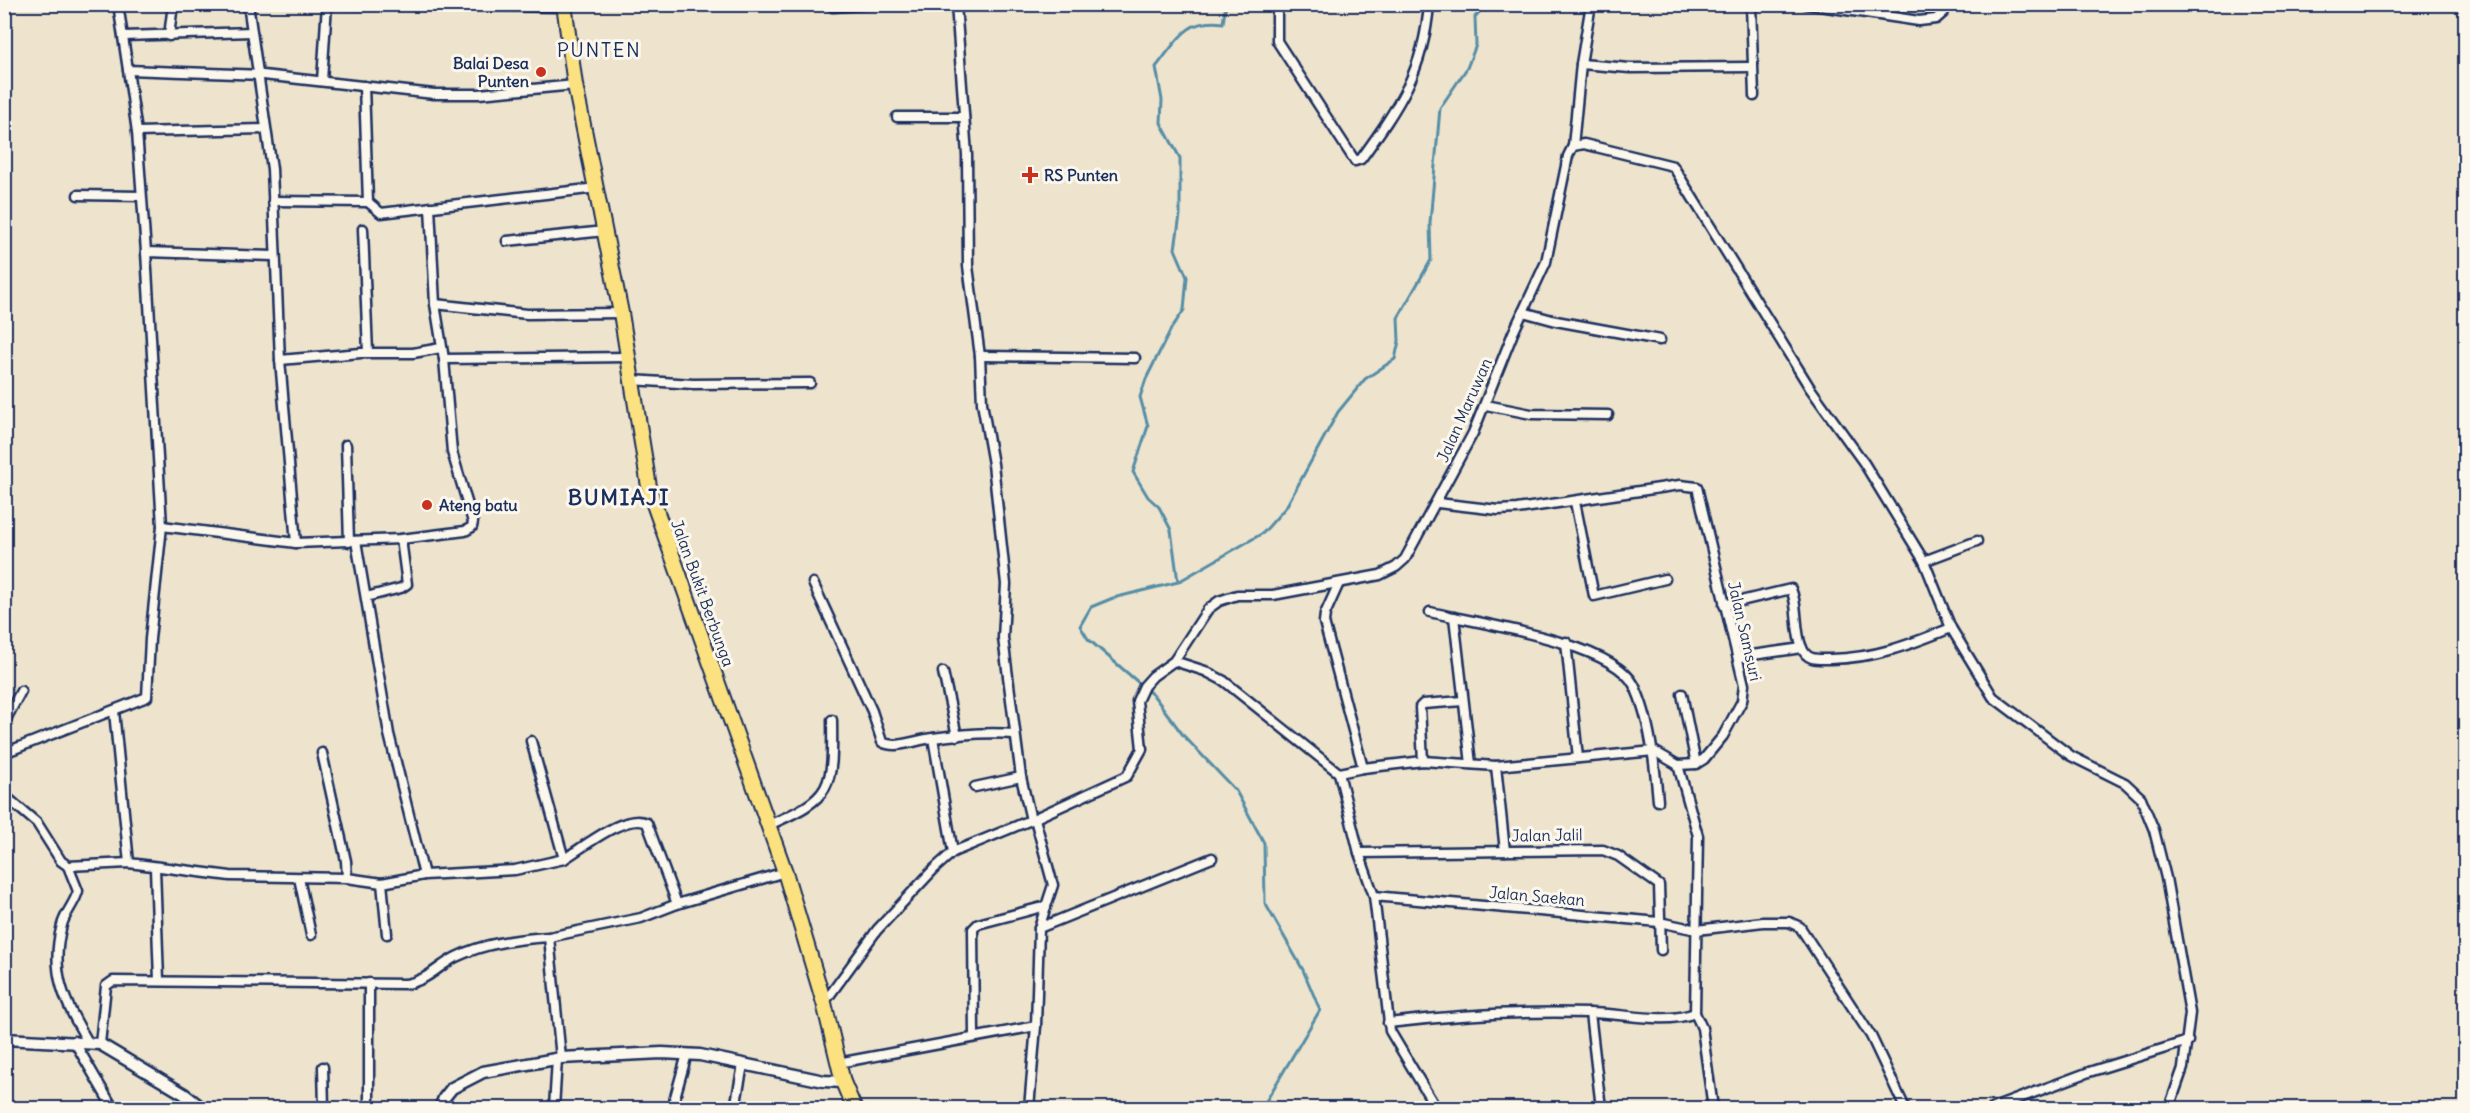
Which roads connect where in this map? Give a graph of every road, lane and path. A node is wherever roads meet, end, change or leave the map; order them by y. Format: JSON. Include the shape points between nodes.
{"nodes":[{"id":1,"x":118,"y":4,"type":"edge"},
{"id":2,"x":173,"y":4,"type":"edge"},
{"id":3,"x":249,"y":4,"type":"edge"},
{"id":4,"x":327,"y":4,"type":"edge"},
{"id":5,"x":354,"y":4,"type":"edge"},
{"id":6,"x":873,"y":4,"type":"edge"},
{"id":7,"x":956,"y":4,"type":"edge"},
{"id":8,"x":1277,"y":4,"type":"edge"},
{"id":9,"x":1429,"y":4,"type":"edge"},
{"id":10,"x":1590,"y":4,"type":"edge"},
{"id":11,"x":1751,"y":4,"type":"edge"},
{"id":12,"x":1806,"y":4,"type":"edge"},
{"id":13,"x":1945,"y":4,"type":"edge"},
{"id":14,"x":468,"y":5,"type":"edge"},
{"id":15,"x":564,"y":6,"type":"edge"},
{"id":16,"x":833,"y":7,"type":"dead end"},
{"id":17,"x":252,"y":32,"type":"junction"},
{"id":18,"x":124,"y":36,"type":"junction"},
{"id":19,"x":169,"y":36,"type":"junction"},
{"id":20,"x":1581,"y":64,"type":"junction"},
{"id":21,"x":1751,"y":67,"type":"junction"},
{"id":22,"x":128,"y":70,"type":"junction"},
{"id":23,"x":256,"y":75,"type":"junction"},
{"id":24,"x":322,"y":81,"type":"junction"},
{"id":25,"x":574,"y":85,"type":"junction"},
{"id":26,"x":364,"y":86,"type":"junction"},
{"id":27,"x":1754,"y":96,"type":"dead end"},
{"id":28,"x":897,"y":117,"type":"dead end"},
{"id":29,"x":964,"y":117,"type":"junction"},
{"id":30,"x":265,"y":129,"type":"junction"},
{"id":31,"x":137,"y":132,"type":"junction"},
{"id":32,"x":1573,"y":146,"type":"junction"},
{"id":33,"x":597,"y":188,"type":"junction"},
{"id":34,"x":78,"y":195,"type":"dead end"},
{"id":35,"x":141,"y":196,"type":"junction"},
{"id":36,"x":273,"y":201,"type":"junction"},
{"id":37,"x":368,"y":202,"type":"junction"},
{"id":38,"x":430,"y":207,"type":"junction"},
{"id":39,"x":363,"y":229,"type":"dead end"},
{"id":40,"x":605,"y":231,"type":"junction"},
{"id":41,"x":507,"y":241,"type":"dead end"},
{"id":42,"x":146,"y":252,"type":"junction"},
{"id":43,"x":273,"y":256,"type":"junction"},
{"id":44,"x":435,"y":304,"type":"junction"},
{"id":45,"x":1523,"y":312,"type":"junction"},
{"id":46,"x":621,"y":313,"type":"junction"},
{"id":47,"x":1660,"y":340,"type":"dead end"},
{"id":48,"x":441,"y":348,"type":"junction"},
{"id":49,"x":368,"y":353,"type":"junction"},
{"id":50,"x":980,"y":356,"type":"junction"},
{"id":51,"x":628,"y":357,"type":"junction"},
{"id":52,"x":1135,"y":358,"type":"dead end"},
{"id":53,"x":444,"y":359,"type":"junction"},
{"id":54,"x":280,"y":360,"type":"junction"},
{"id":55,"x":632,"y":380,"type":"junction"},
{"id":56,"x":810,"y":384,"type":"dead end"},
{"id":57,"x":1486,"y":405,"type":"junction"},
{"id":58,"x":1608,"y":415,"type":"dead end"},
{"id":59,"x":346,"y":445,"type":"dead end"},
{"id":60,"x":1575,"y":502,"type":"junction"},
{"id":61,"x":1438,"y":503,"type":"junction"},
{"id":62,"x":162,"y":526,"type":"junction"},
{"id":63,"x":401,"y":539,"type":"junction"},
{"id":64,"x":1977,"y":541,"type":"dead end"},
{"id":65,"x":353,"y":542,"type":"junction"},
{"id":66,"x":296,"y":543,"type":"junction"},
{"id":67,"x":1924,"y":561,"type":"junction"},
{"id":68,"x":1665,"y":579,"type":"dead end"},
{"id":69,"x":813,"y":582,"type":"dead end"},
{"id":70,"x":1339,"y":583,"type":"junction"},
{"id":71,"x":366,"y":597,"type":"junction"},
{"id":72,"x":1724,"y":605,"type":"junction"},
{"id":73,"x":1430,"y":612,"type":"dead end"},
{"id":74,"x":1454,"y":617,"type":"junction"},
{"id":75,"x":1951,"y":628,"type":"junction"},
{"id":76,"x":1566,"y":642,"type":"junction"},
{"id":77,"x":1802,"y":648,"type":"junction"},
{"id":78,"x":1738,"y":657,"type":"junction"},
{"id":79,"x":1174,"y":661,"type":"junction"},
{"id":80,"x":943,"y":672,"type":"dead end"},
{"id":81,"x":21,"y":691,"type":"dead end"},
{"id":82,"x":1682,"y":694,"type":"dead end"},
{"id":83,"x":1463,"y":701,"type":"junction"},
{"id":84,"x":114,"y":711,"type":"junction"},
{"id":85,"x":832,"y":720,"type":"dead end"},
{"id":86,"x":4,"y":723,"type":"edge"},
{"id":87,"x":1014,"y":734,"type":"junction"},
{"id":88,"x":957,"y":736,"type":"junction"},
{"id":89,"x":933,"y":738,"type":"junction"},
{"id":90,"x":531,"y":741,"type":"dead end"},
{"id":91,"x":1654,"y":751,"type":"junction"},
{"id":92,"x":4,"y":753,"type":"edge"},
{"id":93,"x":322,"y":753,"type":"dead end"},
{"id":94,"x":1578,"y":758,"type":"junction"},
{"id":95,"x":1423,"y":761,"type":"junction"},
{"id":96,"x":1472,"y":764,"type":"junction"},
{"id":97,"x":1696,"y":764,"type":"junction"},
{"id":98,"x":1678,"y":765,"type":"junction"},
{"id":99,"x":1496,"y":766,"type":"junction"},
{"id":100,"x":1363,"y":768,"type":"junction"},
{"id":101,"x":1339,"y":773,"type":"junction"},
{"id":102,"x":1021,"y":777,"type":"junction"},
{"id":103,"x":975,"y":787,"type":"dead end"},
{"id":104,"x":4,"y":795,"type":"edge"},
{"id":105,"x":1658,"y":801,"type":"dead end"},
{"id":106,"x":1033,"y":819,"type":"junction"},
{"id":107,"x":769,"y":825,"type":"junction"},
{"id":108,"x":1505,"y":851,"type":"junction"},
{"id":109,"x":953,"y":852,"type":"junction"},
{"id":110,"x":1359,"y":853,"type":"junction"},
{"id":111,"x":1212,"y":858,"type":"dead end"},
{"id":112,"x":564,"y":859,"type":"junction"},
{"id":113,"x":129,"y":863,"type":"junction"},
{"id":114,"x":68,"y":866,"type":"junction"},
{"id":115,"x":155,"y":868,"type":"junction"},
{"id":116,"x":785,"y":872,"type":"junction"},
{"id":117,"x":424,"y":875,"type":"junction"},
{"id":118,"x":299,"y":878,"type":"junction"},
{"id":119,"x":347,"y":878,"type":"junction"},
{"id":120,"x":382,"y":883,"type":"junction"},
{"id":121,"x":1374,"y":896,"type":"junction"},
{"id":122,"x":677,"y":904,"type":"junction"},
{"id":123,"x":1046,"y":906,"type":"junction"},
{"id":124,"x":1659,"y":922,"type":"junction"},
{"id":125,"x":1039,"y":928,"type":"junction"},
{"id":126,"x":1697,"y":930,"type":"junction"},
{"id":127,"x":387,"y":934,"type":"dead end"},
{"id":128,"x":311,"y":935,"type":"dead end"},
{"id":129,"x":549,"y":937,"type":"junction"},
{"id":130,"x":1661,"y":950,"type":"dead end"},
{"id":131,"x":159,"y":980,"type":"junction"},
{"id":132,"x":369,"y":983,"type":"junction"},
{"id":133,"x":824,"y":1003,"type":"junction"},
{"id":134,"x":1590,"y":1012,"type":"junction"},
{"id":135,"x":1695,"y":1013,"type":"junction"},
{"id":136,"x":1388,"y":1023,"type":"junction"},
{"id":137,"x":1036,"y":1026,"type":"junction"},
{"id":138,"x":974,"y":1036,"type":"junction"},
{"id":139,"x":4,"y":1039,"type":"edge"},
{"id":140,"x":2188,"y":1041,"type":"junction"},
{"id":141,"x":86,"y":1042,"type":"junction"},
{"id":142,"x":687,"y":1054,"type":"junction"},
{"id":143,"x":559,"y":1058,"type":"junction"},
{"id":144,"x":838,"y":1063,"type":"junction"},
{"id":145,"x":743,"y":1065,"type":"junction"},
{"id":146,"x":322,"y":1067,"type":"dead end"},
{"id":147,"x":843,"y":1082,"type":"junction"},
{"id":148,"x":113,"y":1108,"type":"edge"},
{"id":149,"x":201,"y":1108,"type":"edge"},
{"id":150,"x":324,"y":1108,"type":"edge"},
{"id":151,"x":369,"y":1108,"type":"edge"},
{"id":152,"x":440,"y":1108,"type":"edge"},
{"id":153,"x":554,"y":1108,"type":"edge"},
{"id":154,"x":672,"y":1108,"type":"edge"},
{"id":155,"x":735,"y":1108,"type":"edge"},
{"id":156,"x":854,"y":1108,"type":"edge"},
{"id":157,"x":1029,"y":1108,"type":"edge"},
{"id":158,"x":1436,"y":1108,"type":"edge"},
{"id":159,"x":1601,"y":1108,"type":"edge"},
{"id":160,"x":1713,"y":1108,"type":"edge"},
{"id":161,"x":1905,"y":1108,"type":"edge"},
{"id":162,"x":1993,"y":1108,"type":"edge"},
{"id":163,"x":2169,"y":1108,"type":"edge"}],
"edges":[{"from":1,"to":18,"type":"street"},
{"from":2,"to":19,"type":"street"},
{"from":3,"to":17,"type":"street"},
{"from":4,"to":24,"type":"street"},
{"from":5,"to":14,"type":"street"},
{"from":6,"to":16,"type":"street"},
{"from":7,"to":29,"type":"street"},
{"from":8,"to":9,"type":"street","via":[[1277,42],[1355,161],[1361,159],[1408,88],[1427,33]]},
{"from":10,"to":20,"type":"street","name":"Jalan Maruwan"},
{"from":11,"to":21,"type":"street"},
{"from":12,"to":13,"type":"street","via":[[1919,21],[1941,16]]},
{"from":14,"to":15,"type":"street"},
{"from":15,"to":25,"type":"main road","name":"Jalan Bukit Berbunga"},
{"from":17,"to":19,"type":"street"},
{"from":17,"to":23,"type":"street"},
{"from":18,"to":19,"type":"street"},
{"from":18,"to":22,"type":"street"},
{"from":20,"to":21,"type":"street","via":[[1630,68]]},
{"from":20,"to":32,"type":"street","name":"Jalan Maruwan"},
{"from":21,"to":27,"type":"street"},
{"from":22,"to":23,"type":"street"},
{"from":22,"to":31,"type":"street"},
{"from":23,"to":24,"type":"street"},
{"from":23,"to":30,"type":"street"},
{"from":24,"to":26,"type":"street"},
{"from":25,"to":26,"type":"street","via":[[479,94],[434,94]]},
{"from":25,"to":33,"type":"main road","name":"Jalan Bukit Berbunga"},
{"from":26,"to":37,"type":"street"},
{"from":28,"to":29,"type":"street"},
{"from":29,"to":50,"type":"street","via":[[968,266]]},
{"from":30,"to":31,"type":"street"},
{"from":30,"to":36,"type":"street"},
{"from":31,"to":35,"type":"street"},
{"from":32,"to":45,"type":"street","name":"Jalan Maruwan","via":[[1546,262]]},
{"from":32,"to":67,"type":"street","via":[[1584,144],[1673,166],[1810,388],[1864,463]]},
{"from":33,"to":38,"type":"street"},
{"from":33,"to":40,"type":"main road","name":"Jalan Bukit Berbunga"},
{"from":34,"to":35,"type":"street"},
{"from":35,"to":42,"type":"street"},
{"from":36,"to":37,"type":"street"},
{"from":36,"to":43,"type":"street"},
{"from":37,"to":38,"type":"street","via":[[387,214]]},
{"from":38,"to":44,"type":"street"},
{"from":39,"to":49,"type":"street"},
{"from":40,"to":41,"type":"street"},
{"from":40,"to":46,"type":"main road","name":"Jalan Bukit Berbunga"},
{"from":42,"to":43,"type":"street"},
{"from":42,"to":62,"type":"street"},
{"from":43,"to":54,"type":"street"},
{"from":44,"to":46,"type":"street","via":[[527,314]]},
{"from":44,"to":48,"type":"street"},
{"from":45,"to":47,"type":"street"},
{"from":45,"to":57,"type":"street","name":"Jalan Maruwan"},
{"from":46,"to":51,"type":"main road","name":"Jalan Bukit Berbunga"},
{"from":48,"to":49,"type":"street"},
{"from":48,"to":53,"type":"street"},
{"from":49,"to":54,"type":"street"},
{"from":50,"to":52,"type":"street"},
{"from":50,"to":87,"type":"street","via":[[983,411],[1006,584],[1003,638]]},
{"from":51,"to":53,"type":"street"},
{"from":51,"to":55,"type":"main road","name":"Jalan Bukit Berbunga"},
{"from":53,"to":63,"type":"street","via":[[452,452],[473,525],[465,531]]},
{"from":54,"to":66,"type":"street"},
{"from":55,"to":56,"type":"street"},
{"from":55,"to":107,"type":"main road","name":"Jalan Bukit Berbunga","via":[[650,493]]},
{"from":57,"to":58,"type":"street","via":[[1531,414]]},
{"from":57,"to":61,"type":"street","name":"Jalan Maruwan"},
{"from":59,"to":65,"type":"street"},
{"from":60,"to":61,"type":"street","name":"Jalan Samsuri","via":[[1498,510]]},
{"from":60,"to":68,"type":"street","via":[[1594,596]]},
{"from":60,"to":72,"type":"street","name":"Jalan Samsuri","via":[[1680,485],[1696,487]]},
{"from":61,"to":70,"type":"street","name":"Jalan Maruwan","via":[[1405,559],[1396,567],[1380,575]]},
{"from":62,"to":66,"type":"street"},
{"from":62,"to":84,"type":"street","via":[[147,697]]},
{"from":63,"to":65,"type":"street"},
{"from":63,"to":71,"type":"street","via":[[407,584]]},
{"from":64,"to":67,"type":"street"},
{"from":65,"to":66,"type":"street"},
{"from":65,"to":71,"type":"street"},
{"from":67,"to":75,"type":"street"},
{"from":69,"to":89,"type":"street","via":[[872,711],[882,742],[892,745]]},
{"from":70,"to":79,"type":"street","name":"Jalan Maruwan","via":[[1273,595],[1226,597],[1208,609]]},
{"from":70,"to":100,"type":"street","via":[[1324,622]]},
{"from":71,"to":117,"type":"street","via":[[389,734]]},
{"from":72,"to":77,"type":"street","via":[[1791,589]]},
{"from":72,"to":78,"type":"street","name":"Jalan Samsuri"},
{"from":73,"to":74,"type":"street"},
{"from":74,"to":76,"type":"street"},
{"from":74,"to":83,"type":"street"},
{"from":75,"to":77,"type":"street","via":[[1884,654],[1810,658]]},
{"from":75,"to":140,"type":"street","via":[[1993,697],[2071,756],[2125,783],[2141,798],[2154,830],[2176,929],[2190,1013]]},
{"from":76,"to":91,"type":"street","via":[[1615,666],[1634,683]]},
{"from":76,"to":94,"type":"street"},
{"from":77,"to":78,"type":"street"},
{"from":78,"to":97,"type":"street","name":"Jalan Samsuri","via":[[1744,685],[1742,701],[1723,736]]},
{"from":79,"to":101,"type":"street","via":[[1205,670],[1224,681]]},
{"from":79,"to":106,"type":"street","name":"Jalan Maruwan","via":[[1153,676],[1139,694],[1142,749],[1127,776]]},
{"from":80,"to":88,"type":"street"},
{"from":81,"to":86,"type":"street"},
{"from":82,"to":97,"type":"street"},
{"from":83,"to":95,"type":"street","via":[[1420,707]]},
{"from":83,"to":96,"type":"street"},
{"from":84,"to":92,"type":"street"},
{"from":84,"to":113,"type":"street"},
{"from":85,"to":107,"type":"street","via":[[830,774],[822,795],[805,810]]},
{"from":87,"to":88,"type":"street"},
{"from":87,"to":102,"type":"street"},
{"from":88,"to":89,"type":"street"},
{"from":89,"to":109,"type":"street"},
{"from":90,"to":112,"type":"street"},
{"from":91,"to":94,"type":"street"},
{"from":91,"to":98,"type":"street"},
{"from":91,"to":105,"type":"street"},
{"from":93,"to":119,"type":"street"},
{"from":94,"to":99,"type":"street"},
{"from":95,"to":96,"type":"street"},
{"from":95,"to":100,"type":"street"},
{"from":96,"to":99,"type":"street"},
{"from":97,"to":98,"type":"street"},
{"from":98,"to":126,"type":"street","via":[[1698,834]]},
{"from":99,"to":108,"type":"street"},
{"from":100,"to":101,"type":"street"},
{"from":101,"to":110,"type":"street"},
{"from":102,"to":103,"type":"street"},
{"from":102,"to":106,"type":"street"},
{"from":104,"to":114,"type":"street","via":[[37,823]]},
{"from":106,"to":109,"type":"street","name":"Jalan Maruwan"},
{"from":106,"to":123,"type":"street","via":[[1053,885]]},
{"from":107,"to":116,"type":"main road","name":"Jalan Bukit Berbunga"},
{"from":108,"to":110,"type":"street","name":"Jalan Jalil"},
{"from":108,"to":124,"type":"street","name":"Jalan Jalil","via":[[1609,852],[1657,882],[1661,892]]},
{"from":109,"to":133,"type":"street","via":[[878,930]]},
{"from":110,"to":121,"type":"street"},
{"from":111,"to":125,"type":"street"},
{"from":112,"to":117,"type":"street","via":[[515,870]]},
{"from":112,"to":122,"type":"street","via":[[622,823],[641,820],[647,823]]},
{"from":113,"to":114,"type":"street"},
{"from":113,"to":115,"type":"street"},
{"from":114,"to":141,"type":"street","via":[[78,891],[62,924],[57,961],[63,996]]},
{"from":115,"to":118,"type":"street"},
{"from":115,"to":131,"type":"street"},
{"from":116,"to":122,"type":"street"},
{"from":116,"to":133,"type":"main road","name":"Jalan Bukit Berbunga"},
{"from":117,"to":120,"type":"street"},
{"from":118,"to":119,"type":"street"},
{"from":118,"to":128,"type":"street"},
{"from":119,"to":120,"type":"street"},
{"from":120,"to":127,"type":"street"},
{"from":121,"to":124,"type":"street","name":"Jalan Saekan"},
{"from":121,"to":136,"type":"street"},
{"from":122,"to":129,"type":"street","via":[[632,921]]},
{"from":123,"to":125,"type":"street"},
{"from":123,"to":138,"type":"street","via":[[978,924],[973,929]]},
{"from":124,"to":126,"type":"street","name":"Jalan Saekan"},
{"from":124,"to":130,"type":"street","name":"Jalan Jalil"},
{"from":125,"to":137,"type":"street"},
{"from":126,"to":135,"type":"street"},
{"from":126,"to":161,"type":"street","name":"Jalan Saekan","via":[[1763,921],[1789,922],[1800,927],[1871,1036]]},
{"from":129,"to":132,"type":"street","via":[[515,940],[468,952],[414,983]]},
{"from":129,"to":143,"type":"street"},
{"from":131,"to":132,"type":"street"},
{"from":131,"to":141,"type":"street","via":[[108,984]]},
{"from":132,"to":151,"type":"street"},
{"from":133,"to":144,"type":"main road","name":"Jalan Bukit Berbunga"},
{"from":134,"to":135,"type":"street","via":[[1679,1018]]},
{"from":134,"to":136,"type":"street","via":[[1445,1016]]},
{"from":134,"to":159,"type":"street"},
{"from":135,"to":160,"type":"street","via":[[1702,1028]]},
{"from":136,"to":158,"type":"street","via":[[1396,1046]]},
{"from":137,"to":138,"type":"street"},
{"from":137,"to":157,"type":"street"},
{"from":138,"to":144,"type":"street"},
{"from":139,"to":141,"type":"street"},
{"from":140,"to":162,"type":"street"},
{"from":140,"to":163,"type":"street"},
{"from":141,"to":148,"type":"street"},
{"from":141,"to":149,"type":"street","via":[[184,1094]]},
{"from":142,"to":143,"type":"street"},
{"from":142,"to":145,"type":"street"},
{"from":142,"to":154,"type":"street"},
{"from":143,"to":152,"type":"street","via":[[483,1072],[452,1088]]},
{"from":143,"to":153,"type":"street"},
{"from":144,"to":147,"type":"main road","name":"Jalan Bukit Berbunga"},
{"from":145,"to":147,"type":"street","via":[[824,1082]]},
{"from":145,"to":155,"type":"street"},
{"from":146,"to":150,"type":"street"},
{"from":147,"to":156,"type":"main road","name":"Jalan Bukit Berbunga"}]}
